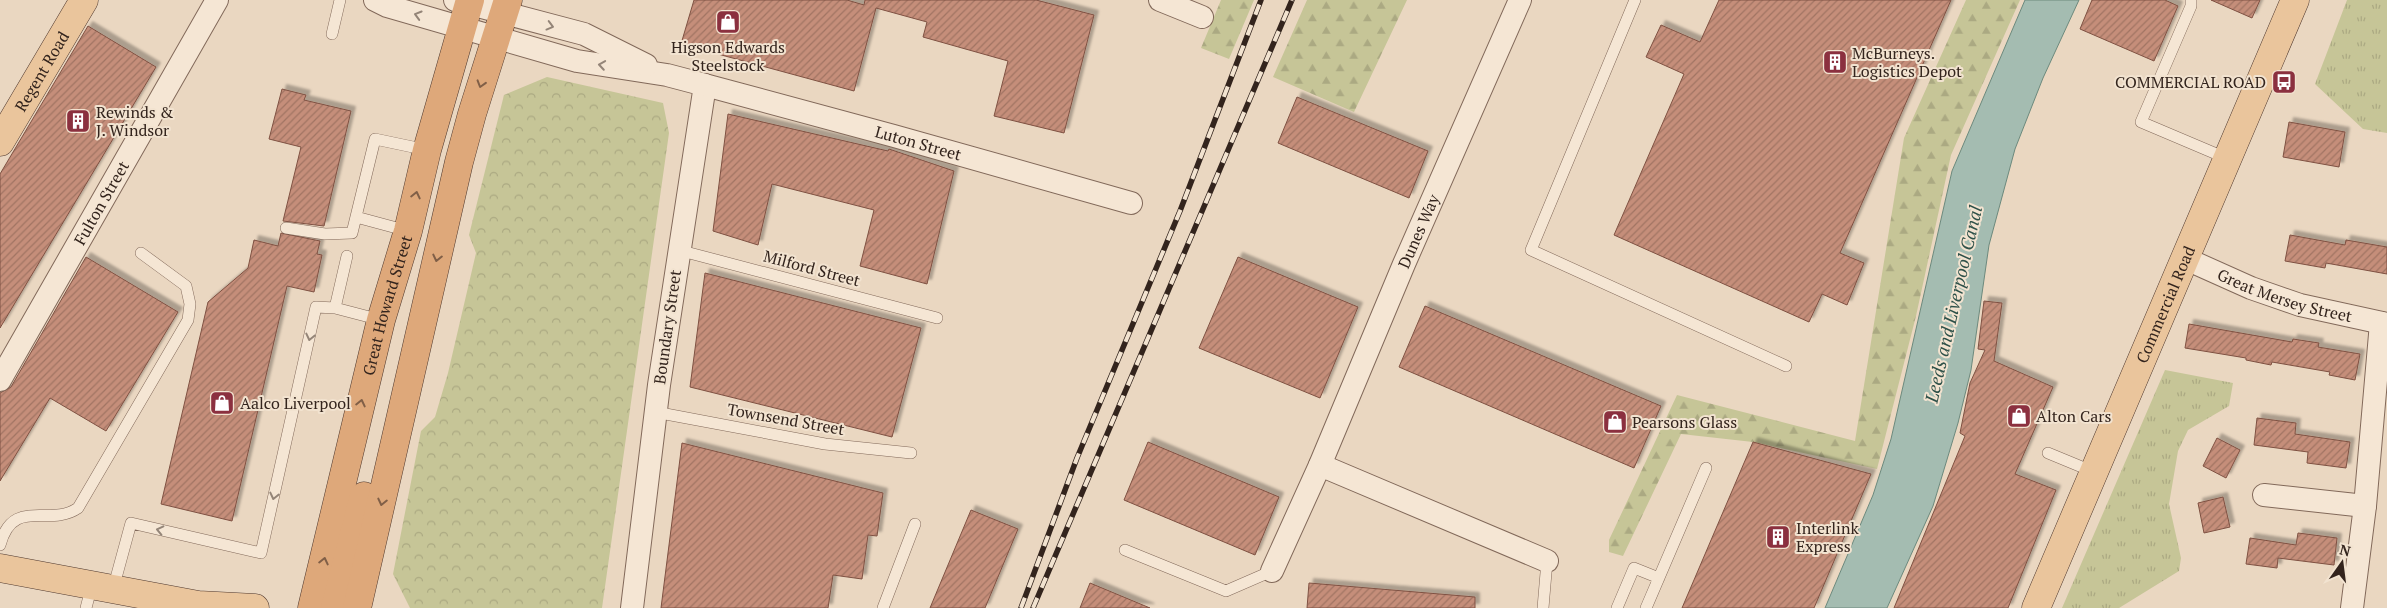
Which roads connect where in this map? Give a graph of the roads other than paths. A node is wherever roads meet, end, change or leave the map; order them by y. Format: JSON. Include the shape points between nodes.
{"nodes":[{"id":1,"x":84,"y":0,"type":"edge"},
{"id":2,"x":217,"y":0,"type":"edge"},
{"id":3,"x":340,"y":0,"type":"edge"},
{"id":4,"x":375,"y":0,"type":"edge"},
{"id":5,"x":1160,"y":0,"type":"edge"},
{"id":6,"x":1520,"y":0,"type":"edge"},
{"id":7,"x":1635,"y":0,"type":"edge"},
{"id":8,"x":2191,"y":0,"type":"edge"},
{"id":9,"x":2295,"y":0,"type":"edge"},
{"id":10,"x":463,"y":8,"type":"edge"},
{"id":11,"x":502,"y":17,"type":"edge"},
{"id":12,"x":1202,"y":17,"type":"dead end"},
{"id":13,"x":332,"y":34,"type":"dead end"},
{"id":14,"x":705,"y":85,"type":"junction"},
{"id":15,"x":0,"y":142,"type":"edge"},
{"id":16,"x":427,"y":150,"type":"junction"},
{"id":17,"x":2226,"y":158,"type":"junction"},
{"id":18,"x":1132,"y":203,"type":"dead end"},
{"id":19,"x":356,"y":217,"type":"junction"},
{"id":20,"x":286,"y":228,"type":"dead end"},
{"id":21,"x":408,"y":231,"type":"junction"},
{"id":22,"x":678,"y":250,"type":"junction"},
{"id":23,"x":141,"y":253,"type":"dead end"},
{"id":24,"x":347,"y":256,"type":"dead end"},
{"id":25,"x":2184,"y":258,"type":"junction"},
{"id":26,"x":335,"y":308,"type":"junction"},
{"id":27,"x":937,"y":318,"type":"dead end"},
{"id":28,"x":381,"y":320,"type":"junction"},
{"id":29,"x":2384,"y":323,"type":"edge"},
{"id":30,"x":1786,"y":366,"type":"dead end"},
{"id":31,"x":0,"y":380,"type":"edge"},
{"id":32,"x":408,"y":386,"type":"junction"},
{"id":33,"x":656,"y":412,"type":"junction"},
{"id":34,"x":2048,"y":453,"type":"dead end"},
{"id":35,"x":911,"y":454,"type":"dead end"},
{"id":36,"x":1320,"y":465,"type":"junction"},
{"id":37,"x":1706,"y":468,"type":"dead end"},
{"id":38,"x":2094,"y":472,"type":"junction"},
{"id":39,"x":2264,"y":497,"type":"dead end"},
{"id":40,"x":2365,"y":506,"type":"junction"},
{"id":41,"x":915,"y":524,"type":"dead end"},
{"id":42,"x":0,"y":544,"type":"edge"},
{"id":43,"x":1125,"y":550,"type":"dead end"},
{"id":44,"x":1547,"y":561,"type":"joint"},
{"id":45,"x":0,"y":568,"type":"edge"},
{"id":46,"x":1272,"y":571,"type":"joint"},
{"id":47,"x":1659,"y":578,"type":"junction"},
{"id":48,"x":97,"y":594,"type":"edge"},
{"id":49,"x":202,"y":606,"type":"edge"},
{"id":50,"x":255,"y":608,"type":"edge"},
{"id":51,"x":312,"y":608,"type":"edge"},
{"id":52,"x":335,"y":608,"type":"edge"},
{"id":53,"x":357,"y":608,"type":"edge"},
{"id":54,"x":632,"y":608,"type":"edge"},
{"id":55,"x":883,"y":608,"type":"edge"},
{"id":56,"x":1542,"y":608,"type":"edge"},
{"id":57,"x":1617,"y":608,"type":"edge"},
{"id":58,"x":1646,"y":608,"type":"edge"},
{"id":59,"x":2036,"y":608,"type":"edge"},
{"id":60,"x":2352,"y":608,"type":"edge"}],
"edges":[{"from":1,"to":15,"type":"main road","name":"Regent Road"},
{"from":2,"to":31,"type":"street","name":"Fulton Street"},
{"from":3,"to":13,"type":"lane"},
{"from":10,"to":4,"type":"street","one_way":true,"via":[[388,6]]},
{"from":5,"to":12,"type":"street"},
{"from":6,"to":36,"type":"street","name":"Dunes Way"},
{"from":7,"to":30,"type":"lane","via":[[1531,250]]},
{"from":8,"to":17,"type":"lane","via":[[2141,122]]},
{"from":9,"to":17,"type":"main road","name":"Commercial Road"},
{"from":10,"to":11,"type":"street"},
{"from":10,"to":16,"type":"highway","name":"Great Howard Street"},
{"from":11,"to":14,"type":"street","via":[[577,61],[667,75]]},
{"from":11,"to":32,"type":"highway","one_way":true,"via":[[459,162]]},
{"from":14,"to":18,"type":"street","name":"Luton Street"},
{"from":14,"to":22,"type":"street","name":"Boundary Street"},
{"from":16,"to":19,"type":"lane","via":[[375,139]]},
{"from":21,"to":16,"type":"highway","name":"Great Howard Street","one_way":true},
{"from":17,"to":25,"type":"main road","name":"Commercial Road"},
{"from":19,"to":20,"type":"lane","via":[[352,233],[325,234]]},
{"from":19,"to":21,"type":"lane"},
{"from":21,"to":28,"type":"highway","name":"Great Howard Street"},
{"from":22,"to":27,"type":"lane","name":"Milford Street"},
{"from":22,"to":33,"type":"street","name":"Boundary Street"},
{"from":23,"to":42,"type":"lane","via":[[186,286],[190,304],[188,320],[78,508],[70,513],[21,516],[8,524]]},
{"from":24,"to":26,"type":"lane"},
{"from":25,"to":29,"type":"street","name":"Great Mersey Street","via":[[2251,288],[2300,305]]},
{"from":25,"to":38,"type":"main road","name":"Commercial Road"},
{"from":26,"to":28,"type":"lane"},
{"from":26,"to":48,"type":"lane","one_way":true,"via":[[316,308],[261,553],[131,523]]},
{"from":51,"to":28,"type":"highway","name":"Great Howard Street","one_way":true},
{"from":29,"to":40,"type":"street"},
{"from":32,"to":52,"type":"highway","via":[[380,438]]},
{"from":32,"to":53,"type":"highway","one_way":true},
{"from":33,"to":35,"type":"lane","name":"Townsend Street","via":[[825,444]]},
{"from":33,"to":54,"type":"street","name":"Boundary Street"},
{"from":34,"to":38,"type":"lane"},
{"from":36,"to":44,"type":"street"},
{"from":36,"to":46,"type":"street","name":"Dunes Way"},
{"from":37,"to":47,"type":"lane"},
{"from":38,"to":59,"type":"main road","name":"Commercial Road"},
{"from":39,"to":40,"type":"street"},
{"from":40,"to":60,"type":"street"},
{"from":41,"to":55,"type":"lane"},
{"from":43,"to":46,"type":"lane","via":[[1226,591]]},
{"from":44,"to":56,"type":"lane"},
{"from":45,"to":48,"type":"main road"},
{"from":47,"to":57,"type":"lane","via":[[1634,568]]},
{"from":47,"to":58,"type":"lane"},
{"from":48,"to":49,"type":"main road"},
{"from":49,"to":50,"type":"main road"}]}
